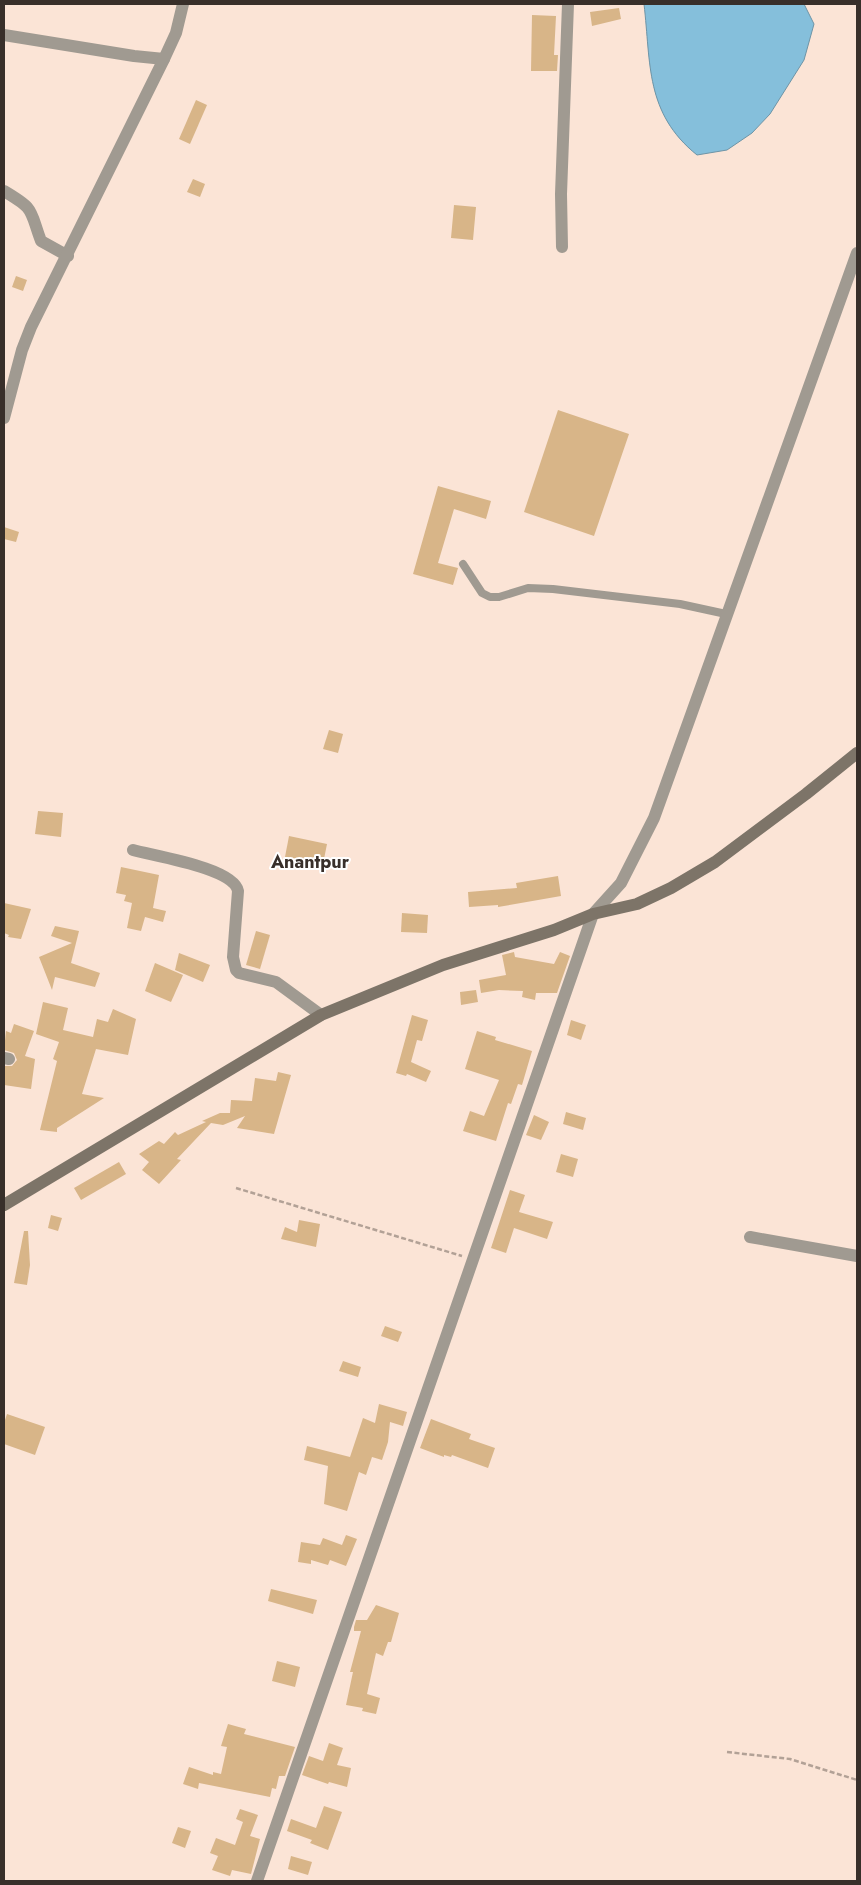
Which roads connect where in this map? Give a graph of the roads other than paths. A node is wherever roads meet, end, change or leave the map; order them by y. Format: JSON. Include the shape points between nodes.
{"nodes":[{"id":1,"x":183,"y":4,"type":"edge"},
{"id":2,"x":568,"y":4,"type":"edge"},
{"id":3,"x":4,"y":35,"type":"edge"},
{"id":4,"x":164,"y":59,"type":"junction"},
{"id":5,"x":4,"y":191,"type":"edge"},
{"id":6,"x":562,"y":247,"type":"dead end"},
{"id":7,"x":857,"y":253,"type":"edge"},
{"id":8,"x":68,"y":256,"type":"junction"},
{"id":9,"x":4,"y":418,"type":"edge"},
{"id":10,"x":463,"y":564,"type":"dead end"},
{"id":11,"x":726,"y":614,"type":"junction"},
{"id":12,"x":857,"y":753,"type":"edge"},
{"id":13,"x":133,"y":850,"type":"dead end"},
{"id":14,"x":593,"y":914,"type":"junction"},
{"id":15,"x":320,"y":1015,"type":"junction"},
{"id":16,"x":4,"y":1205,"type":"edge"},
{"id":17,"x":750,"y":1237,"type":"dead end"},
{"id":18,"x":857,"y":1256,"type":"edge"},
{"id":19,"x":257,"y":1881,"type":"edge"}],
"edges":[{"from":1,"to":4,"type":"street","via":[[176,32]]},
{"from":2,"to":6,"type":"street"},
{"from":3,"to":4,"type":"street"},
{"from":4,"to":8,"type":"street","via":[[76,233]]},
{"from":5,"to":8,"type":"street","via":[[32,211],[41,241]]},
{"from":7,"to":11,"type":"street"},
{"from":8,"to":9,"type":"street","via":[[22,350]]},
{"from":10,"to":11,"type":"lane","via":[[482,593],[490,597],[528,588],[553,589],[680,604]]},
{"from":11,"to":14,"type":"street","via":[[654,818],[621,883]]},
{"from":12,"to":14,"type":"street","via":[[715,862],[637,904]]},
{"from":13,"to":15,"type":"street","via":[[215,872],[234,881],[238,891],[233,957],[236,970],[276,982]]},
{"from":14,"to":15,"type":"street","via":[[554,930],[443,965]]},
{"from":14,"to":19,"type":"street"},
{"from":15,"to":16,"type":"street"},
{"from":17,"to":18,"type":"street"}]}
